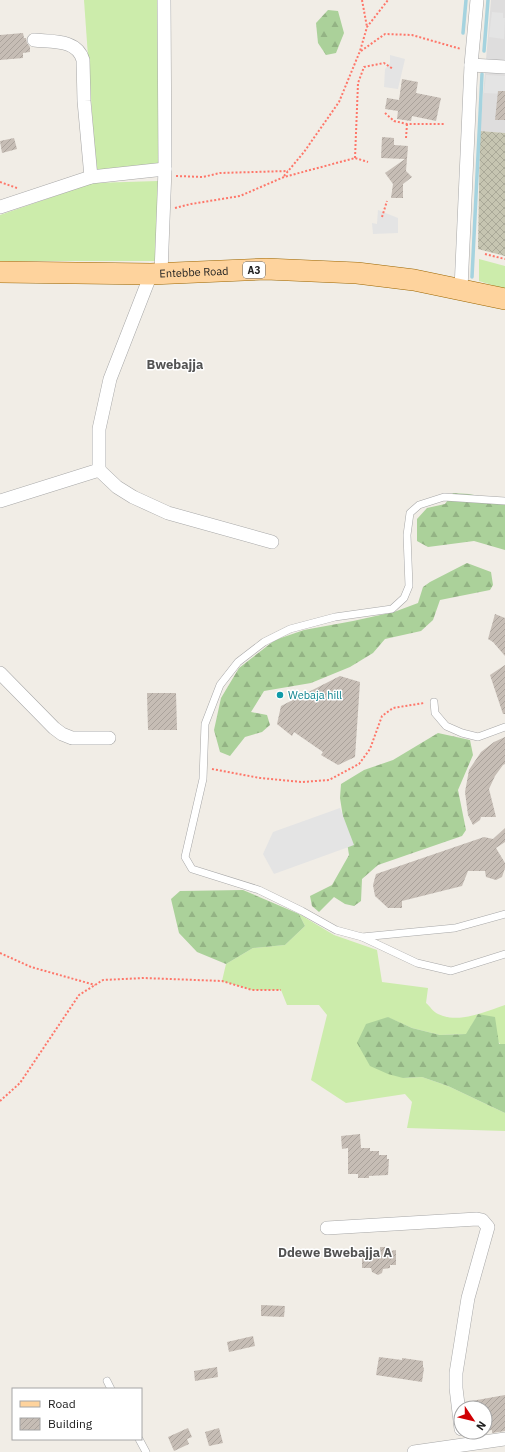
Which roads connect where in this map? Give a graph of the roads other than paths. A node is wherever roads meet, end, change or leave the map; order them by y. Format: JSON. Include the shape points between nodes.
{"nodes":[{"id":1,"x":164,"y":0,"type":"edge"},
{"id":2,"x":477,"y":0,"type":"edge"},
{"id":3,"x":34,"y":40,"type":"dead end"},
{"id":4,"x":472,"y":58,"type":"junction"},
{"id":5,"x":505,"y":67,"type":"edge"},
{"id":6,"x":165,"y":172,"type":"junction"},
{"id":7,"x":91,"y":177,"type":"junction"},
{"id":8,"x":0,"y":207,"type":"edge"},
{"id":9,"x":0,"y":272,"type":"edge"},
{"id":10,"x":156,"y":273,"type":"junction"},
{"id":11,"x":461,"y":289,"type":"junction"},
{"id":12,"x":505,"y":299,"type":"edge"},
{"id":13,"x":99,"y":470,"type":"junction"},
{"id":14,"x":0,"y":501,"type":"edge"},
{"id":15,"x":505,"y":501,"type":"edge"},
{"id":16,"x":272,"y":542,"type":"dead end"},
{"id":17,"x":0,"y":673,"type":"edge"},
{"id":18,"x":434,"y":702,"type":"road end"},
{"id":19,"x":505,"y":727,"type":"edge"},
{"id":20,"x":110,"y":738,"type":"dead end"},
{"id":21,"x":505,"y":914,"type":"edge"},
{"id":22,"x":362,"y":937,"type":"junction"},
{"id":23,"x":505,"y":954,"type":"edge"},
{"id":24,"x":327,"y":1228,"type":"dead end"},
{"id":25,"x":107,"y":1381,"type":"dead end"},
{"id":26,"x":110,"y":1388,"type":"edge"},
{"id":27,"x":458,"y":1400,"type":"edge"},
{"id":28,"x":493,"y":1438,"type":"edge"},
{"id":29,"x":453,"y":1439,"type":"edge"},
{"id":30,"x":505,"y":1439,"type":"edge"},
{"id":31,"x":140,"y":1440,"type":"edge"},
{"id":32,"x":146,"y":1452,"type":"edge"},
{"id":33,"x":414,"y":1452,"type":"edge"}],
"edges":[{"from":1,"to":6,"type":"street"},
{"from":2,"to":4,"type":"street"},
{"from":3,"to":7,"type":"street","via":[[67,43],[81,54]]},
{"from":4,"to":5,"type":"street"},
{"from":4,"to":11,"type":"street"},
{"from":6,"to":7,"type":"street"},
{"from":6,"to":10,"type":"street","via":[[164,211]]},
{"from":7,"to":8,"type":"street"},
{"from":9,"to":10,"type":"main road","name":"Entebbe Road","number":"A3"},
{"from":10,"to":11,"type":"main road","name":"Entebbe Road","number":"A3","via":[[266,269],[357,273]]},
{"from":10,"to":13,"type":"street","via":[[107,390],[99,429]]},
{"from":11,"to":12,"type":"main road","name":"Entebbe Road","number":"A3"},
{"from":13,"to":14,"type":"street"},
{"from":13,"to":16,"type":"street","via":[[117,487],[133,497],[168,513]]},
{"from":15,"to":22,"type":"lane","via":[[444,497],[419,505],[410,513],[407,535],[409,586],[404,598],[392,609],[335,618],[290,629],[264,642],[238,662],[220,685],[205,724],[203,779],[185,857],[192,869],[259,890],[336,930]]},
{"from":17,"to":20,"type":"street","via":[[62,734],[72,738]]},
{"from":18,"to":19,"type":"lane","via":[[435,713],[446,726],[462,733],[478,736]]},
{"from":21,"to":22,"type":"lane","via":[[455,928]]},
{"from":22,"to":23,"type":"lane","via":[[417,963],[451,971]]},
{"from":24,"to":27,"type":"street","via":[[477,1219],[482,1220],[488,1227],[468,1298],[456,1372]]},
{"from":25,"to":26,"type":"lane"},
{"from":28,"to":30,"type":"street"},
{"from":29,"to":33,"type":"street"},
{"from":31,"to":32,"type":"lane"}]}
